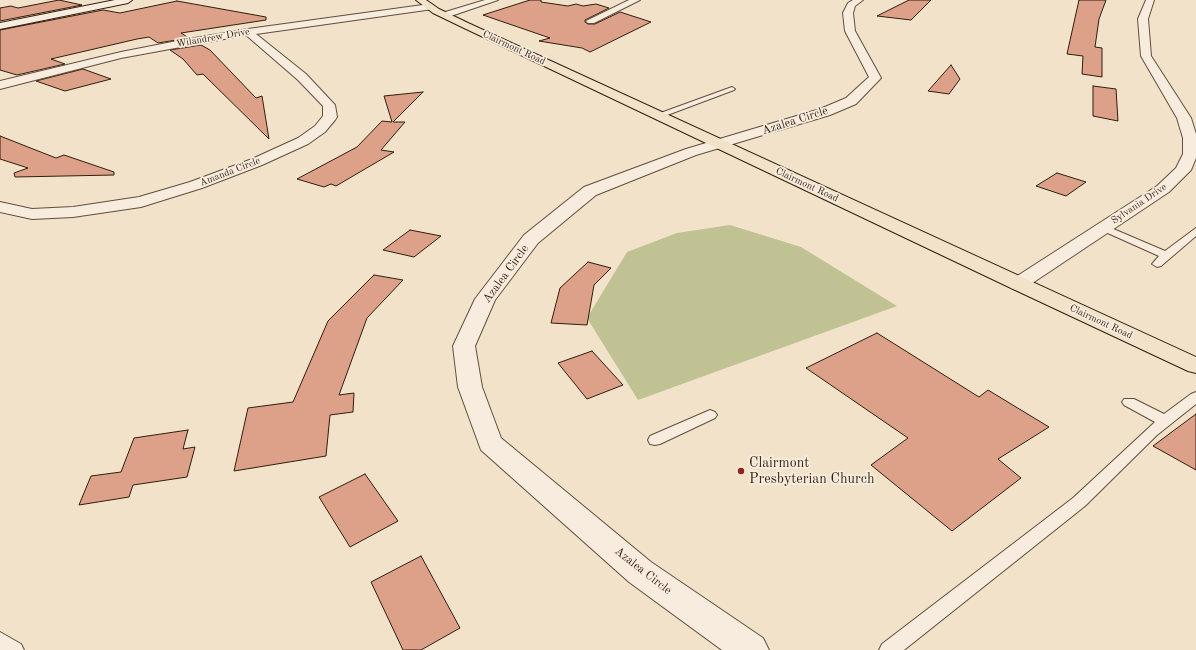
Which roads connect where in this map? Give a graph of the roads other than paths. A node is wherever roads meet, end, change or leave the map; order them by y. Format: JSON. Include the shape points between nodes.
{"nodes":[{"id":1,"x":128,"y":0,"type":"edge"},
{"id":2,"x":494,"y":0,"type":"edge"},
{"id":3,"x":636,"y":0,"type":"edge"},
{"id":4,"x":858,"y":0,"type":"edge"},
{"id":5,"x":1150,"y":0,"type":"edge"},
{"id":6,"x":425,"y":3,"type":"edge"},
{"id":7,"x":446,"y":15,"type":"junction"},
{"id":8,"x":591,"y":21,"type":"dead end"},
{"id":9,"x":0,"y":26,"type":"edge"},
{"id":10,"x":248,"y":32,"type":"junction"},
{"id":11,"x":0,"y":86,"type":"edge"},
{"id":12,"x":732,"y":89,"type":"dead end"},
{"id":13,"x":659,"y":115,"type":"junction"},
{"id":14,"x":720,"y":144,"type":"junction"},
{"id":15,"x":0,"y":208,"type":"edge"},
{"id":16,"x":1104,"y":228,"type":"junction"},
{"id":17,"x":1196,"y":231,"type":"edge"},
{"id":18,"x":1166,"y":255,"type":"junction"},
{"id":19,"x":1157,"y":264,"type":"dead end"},
{"id":20,"x":1018,"y":284,"type":"junction"},
{"id":21,"x":1196,"y":366,"type":"edge"},
{"id":22,"x":1196,"y":397,"type":"edge"},
{"id":23,"x":1129,"y":402,"type":"dead end"},
{"id":24,"x":710,"y":415,"type":"dead end"},
{"id":25,"x":1165,"y":421,"type":"junction"},
{"id":26,"x":655,"y":440,"type":"dead end"},
{"id":27,"x":0,"y":641,"type":"edge"},
{"id":28,"x":14,"y":650,"type":"edge"},
{"id":29,"x":751,"y":650,"type":"edge"},
{"id":30,"x":889,"y":650,"type":"edge"}],
"edges":[{"from":1,"to":9,"type":"street"},
{"from":2,"to":7,"type":"street"},
{"from":3,"to":8,"type":"street"},
{"from":4,"to":14,"type":"street","name":"Azalea Circle","via":[[851,5],[848,13],[850,31],[875,78],[868,86],[851,101],[825,112]]},
{"from":5,"to":16,"type":"street","name":"Sylvania Drive","via":[[1143,19],[1146,56],[1184,118],[1190,138],[1190,154],[1183,170],[1163,189]]},
{"from":6,"to":7,"type":"main road","name":"Clairmont Road"},
{"from":6,"to":10,"type":"street","name":"Wilandrew Drive"},
{"from":7,"to":13,"type":"main road","name":"Clairmont Road"},
{"from":10,"to":11,"type":"street","name":"Wilandrew Drive","via":[[121,55]]},
{"from":10,"to":15,"type":"street","name":"Amanda Circle","via":[[302,76],[329,104],[330,117],[320,129],[303,141],[257,162],[141,202],[73,212],[32,214]]},
{"from":12,"to":13,"type":"lane"},
{"from":13,"to":14,"type":"main road","name":"Clairmont Road"},
{"from":14,"to":20,"type":"main road","name":"Clairmont Road"},
{"from":14,"to":29,"type":"street","name":"Azalea Circle","via":[[691,152],[590,191],[531,239],[485,299],[464,346],[470,387],[490,443],[640,572]]},
{"from":16,"to":18,"type":"lane"},
{"from":16,"to":20,"type":"street","name":"Sylvania Drive"},
{"from":17,"to":18,"type":"lane"},
{"from":18,"to":19,"type":"lane"},
{"from":20,"to":21,"type":"main road","name":"Clairmont Road"},
{"from":22,"to":25,"type":"lane"},
{"from":23,"to":25,"type":"lane"},
{"from":24,"to":26,"type":"lane"},
{"from":25,"to":30,"type":"lane","via":[[1079,502]]},
{"from":27,"to":28,"type":"lane"}]}
